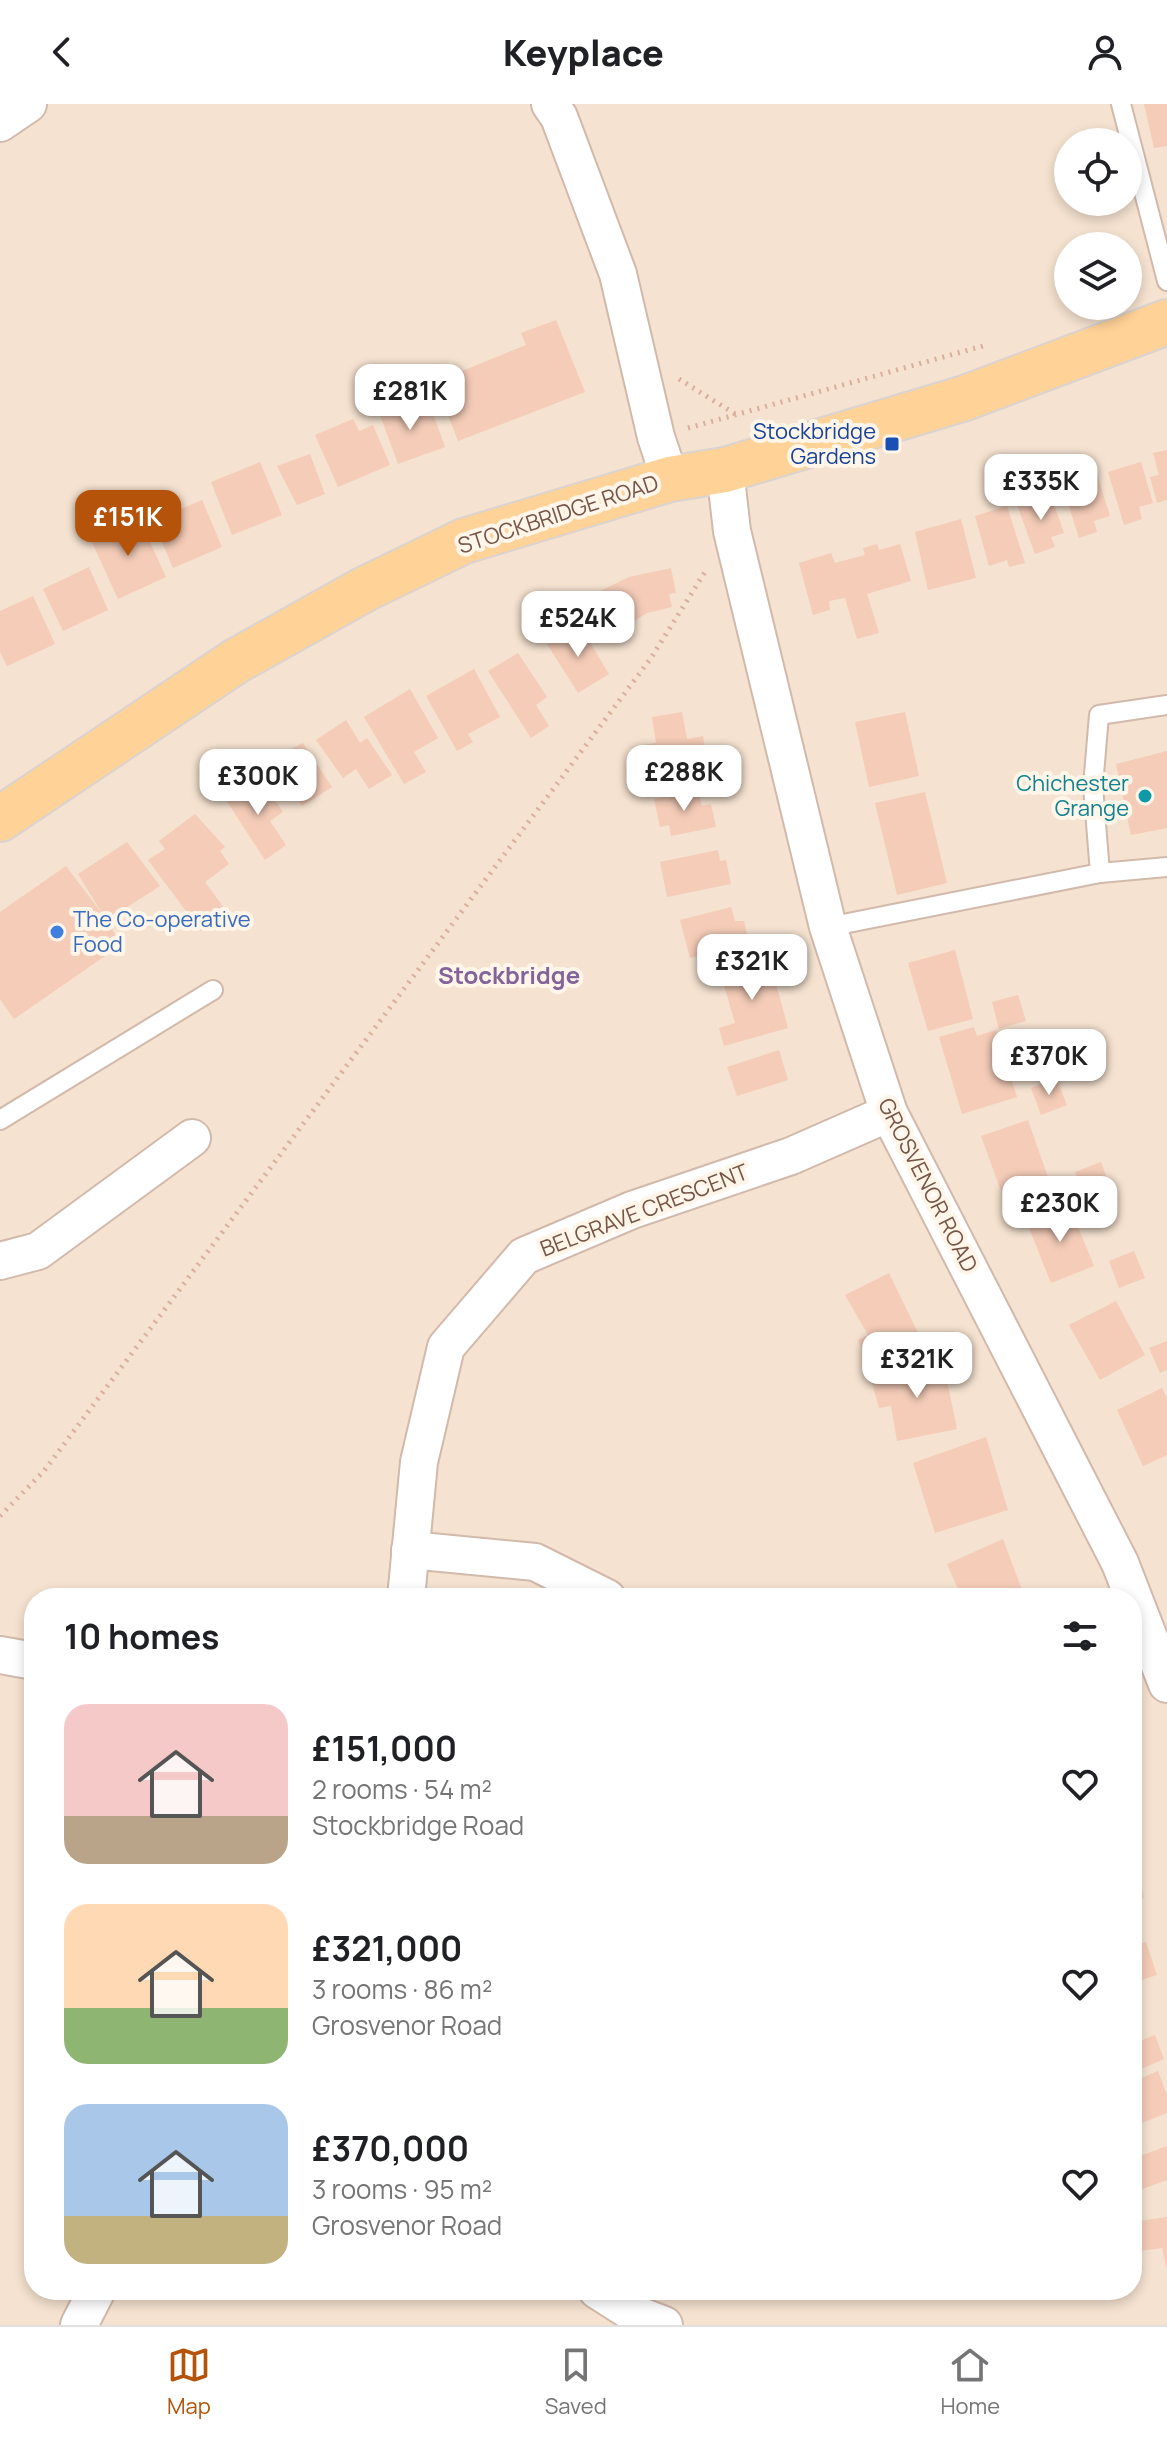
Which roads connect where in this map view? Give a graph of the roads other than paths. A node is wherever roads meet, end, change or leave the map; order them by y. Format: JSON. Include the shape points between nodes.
{"nodes":[{"id":1,"x":28,"y":104,"type":"edge"},
{"id":2,"x":1121,"y":104,"type":"edge"},
{"id":3,"x":565,"y":108,"type":"edge"},
{"id":4,"x":0,"y":123,"type":"edge"},
{"id":5,"x":1167,"y":281,"type":"edge"},
{"id":6,"x":1167,"y":322,"type":"edge"},
{"id":7,"x":725,"y":470,"type":"junction"},
{"id":8,"x":670,"y":479,"type":"junction"},
{"id":9,"x":1167,"y":705,"type":"edge"},
{"id":10,"x":0,"y":819,"type":"edge"},
{"id":11,"x":1167,"y":867,"type":"edge"},
{"id":12,"x":1100,"y":873,"type":"junction"},
{"id":13,"x":828,"y":927,"type":"junction"},
{"id":14,"x":213,"y":990,"type":"dead end"},
{"id":15,"x":889,"y":1113,"type":"junction"},
{"id":16,"x":0,"y":1120,"type":"edge"},
{"id":17,"x":192,"y":1138,"type":"dead end"},
{"id":18,"x":0,"y":1261,"type":"edge"},
{"id":19,"x":410,"y":1550,"type":"junction"},
{"id":20,"x":407,"y":1588,"type":"edge"},
{"id":21,"x":587,"y":1588,"type":"edge"},
{"id":22,"x":1130,"y":1588,"type":"edge"},
{"id":23,"x":1142,"y":1620,"type":"edge"},
{"id":24,"x":0,"y":1655,"type":"edge"},
{"id":25,"x":24,"y":1659,"type":"edge"},
{"id":26,"x":1167,"y":1684,"type":"edge"},
{"id":27,"x":92,"y":2300,"type":"edge"},
{"id":28,"x":613,"y":2300,"type":"edge"},
{"id":29,"x":79,"y":2325,"type":"edge"},
{"id":30,"x":664,"y":2325,"type":"edge"}],
"edges":[{"from":1,"to":4,"type":"street"},
{"from":2,"to":5,"type":"lane"},
{"from":3,"to":8,"type":"street","via":[[618,274]]},
{"from":6,"to":7,"type":"main road","name":"STOCKBRIDGE ROAD","via":[[965,398]]},
{"from":7,"to":8,"type":"main road","name":"STOCKBRIDGE ROAD"},
{"from":7,"to":13,"type":"street","name":"GROSVENOR ROAD","via":[[732,531]]},
{"from":8,"to":10,"type":"main road","name":"STOCKBRIDGE ROAD","via":[[464,541],[365,589],[236,661]]},
{"from":9,"to":12,"type":"lane","via":[[1099,715],[1093,786]]},
{"from":11,"to":12,"type":"lane"},
{"from":12,"to":13,"type":"lane"},
{"from":13,"to":15,"type":"street","name":"GROSVENOR ROAD"},
{"from":14,"to":16,"type":"lane"},
{"from":15,"to":19,"type":"street","name":"BELGRAVE CRESCENT","via":[[791,1156],[632,1210],[524,1256],[446,1347],[419,1462]]},
{"from":15,"to":22,"type":"street","name":"GROSVENOR ROAD"},
{"from":17,"to":18,"type":"street","via":[[38,1251]]},
{"from":19,"to":20,"type":"street","name":"BELGRAVE CRESCENT"},
{"from":19,"to":21,"type":"street","via":[[535,1562]]},
{"from":23,"to":26,"type":"street","name":"GROSVENOR ROAD"},
{"from":24,"to":25,"type":"street"},
{"from":27,"to":29,"type":"street"},
{"from":28,"to":30,"type":"street"}]}
